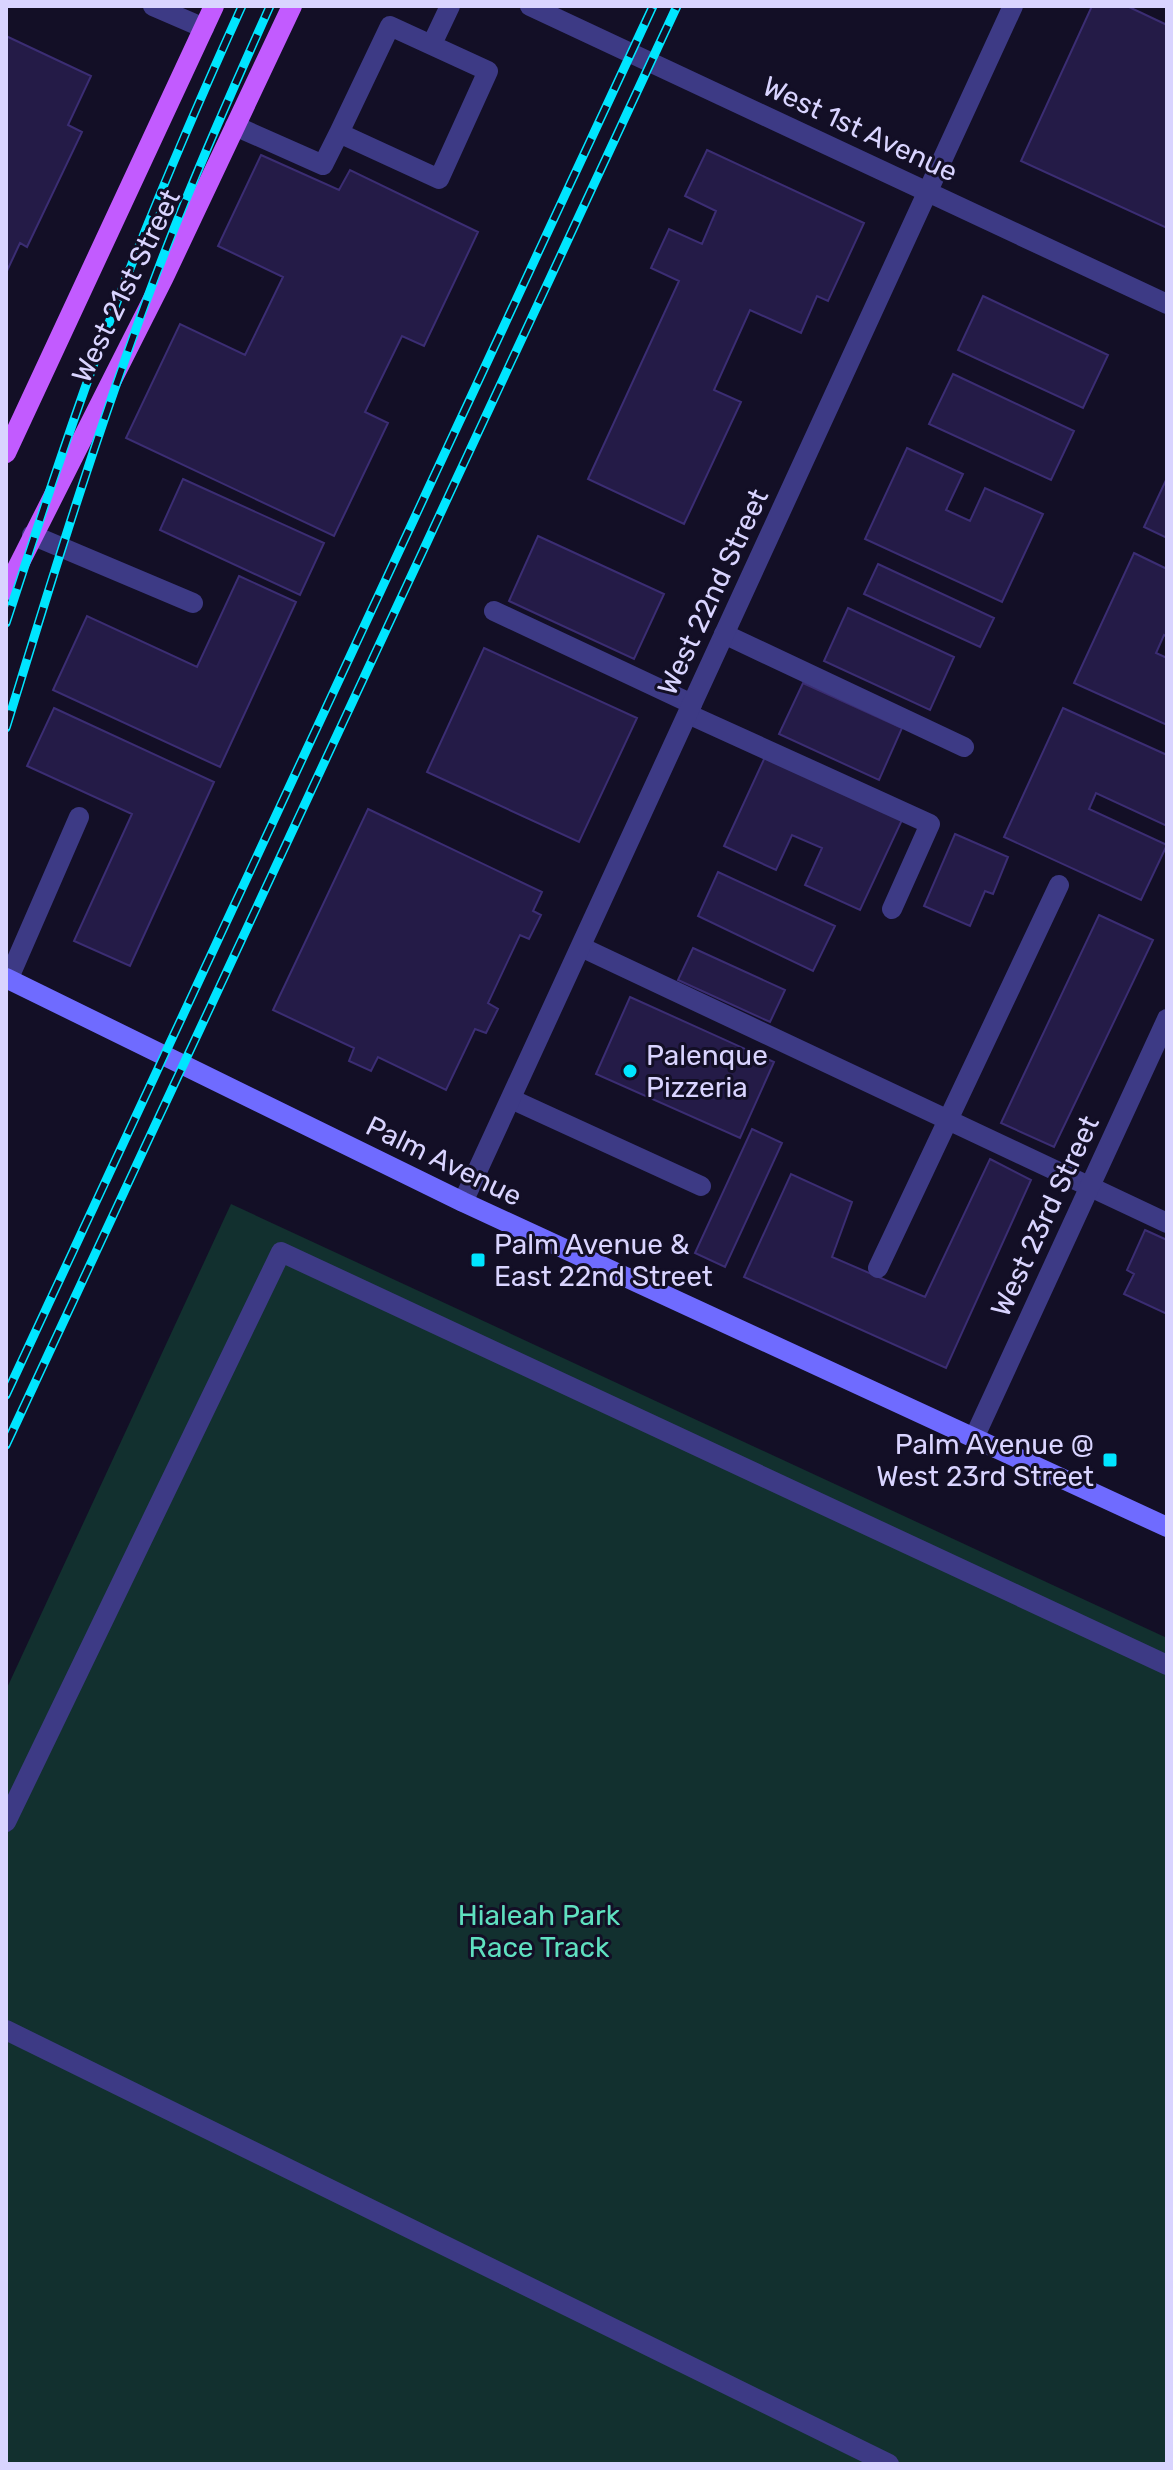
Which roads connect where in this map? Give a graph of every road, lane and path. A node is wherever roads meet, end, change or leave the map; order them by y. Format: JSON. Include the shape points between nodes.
{"nodes":[{"id":1,"x":153,"y":6,"type":"edge"},
{"id":2,"x":214,"y":6,"type":"edge"},
{"id":3,"x":292,"y":6,"type":"edge"},
{"id":4,"x":450,"y":6,"type":"edge"},
{"id":5,"x":530,"y":6,"type":"edge"},
{"id":6,"x":1013,"y":6,"type":"edge"},
{"id":7,"x":204,"y":28,"type":"junction"},
{"id":8,"x":432,"y":44,"type":"junction"},
{"id":9,"x":235,"y":126,"type":"junction"},
{"id":10,"x":339,"y":133,"type":"junction"},
{"id":11,"x":928,"y":192,"type":"junction"},
{"id":12,"x":1167,"y":304,"type":"edge"},
{"id":13,"x":6,"y":453,"type":"edge"},
{"id":14,"x":32,"y":535,"type":"junction"},
{"id":15,"x":6,"y":590,"type":"edge"},
{"id":16,"x":193,"y":603,"type":"dead end"},
{"id":17,"x":494,"y":611,"type":"dead end"},
{"id":18,"x":724,"y":634,"type":"junction"},
{"id":19,"x":690,"y":709,"type":"junction"},
{"id":20,"x":964,"y":747,"type":"dead end"},
{"id":21,"x":79,"y":817,"type":"dead end"},
{"id":22,"x":1059,"y":885,"type":"dead end"},
{"id":23,"x":892,"y":909,"type":"dead end"},
{"id":24,"x":581,"y":947,"type":"junction"},
{"id":25,"x":7,"y":979,"type":"edge"},
{"id":26,"x":1167,"y":1019,"type":"edge"},
{"id":27,"x":511,"y":1099,"type":"junction"},
{"id":28,"x":948,"y":1120,"type":"junction"},
{"id":29,"x":701,"y":1186,"type":"dead end"},
{"id":30,"x":1089,"y":1187,"type":"junction"},
{"id":31,"x":463,"y":1202,"type":"junction"},
{"id":32,"x":1167,"y":1223,"type":"edge"},
{"id":33,"x":878,"y":1268,"type":"dead end"},
{"id":34,"x":974,"y":1438,"type":"junction"},
{"id":35,"x":1167,"y":1527,"type":"edge"},
{"id":36,"x":1167,"y":1665,"type":"edge"},
{"id":37,"x":6,"y":1822,"type":"edge"},
{"id":38,"x":6,"y":2030,"type":"edge"},
{"id":39,"x":889,"y":2464,"type":"edge"}],
"edges":[{"from":1,"to":7,"type":"street"},
{"from":2,"to":7,"type":"main road","name":"West 21st Street"},
{"from":3,"to":9,"type":"main road","name":"West 21st Street"},
{"from":4,"to":8,"type":"street"},
{"from":5,"to":11,"type":"street","name":"West 1st Avenue"},
{"from":6,"to":11,"type":"street","name":"West 22nd Street"},
{"from":7,"to":13,"type":"main road","name":"West 21st Street"},
{"from":8,"to":10,"type":"street","via":[[390,26]]},
{"from":8,"to":10,"type":"street","via":[[488,71],[439,179]]},
{"from":9,"to":10,"type":"street","via":[[323,165]]},
{"from":9,"to":14,"type":"main road","name":"West 21st Street"},
{"from":11,"to":12,"type":"street","name":"West 1st Avenue"},
{"from":11,"to":18,"type":"street","name":"West 22nd Street"},
{"from":14,"to":15,"type":"main road","name":"West 21st Street"},
{"from":14,"to":16,"type":"street"},
{"from":17,"to":19,"type":"street"},
{"from":18,"to":19,"type":"street","name":"West 22nd Street"},
{"from":18,"to":20,"type":"street"},
{"from":19,"to":23,"type":"street","via":[[930,824]]},
{"from":19,"to":24,"type":"street","name":"West 22nd Street"},
{"from":21,"to":25,"type":"street"},
{"from":22,"to":28,"type":"street"},
{"from":24,"to":27,"type":"street","name":"West 22nd Street"},
{"from":24,"to":28,"type":"street"},
{"from":25,"to":31,"type":"main road","name":"Palm Avenue"},
{"from":26,"to":30,"type":"street","name":"West 23rd Street"},
{"from":27,"to":29,"type":"street"},
{"from":27,"to":31,"type":"street","name":"West 22nd Street"},
{"from":28,"to":30,"type":"street"},
{"from":28,"to":33,"type":"street"},
{"from":30,"to":32,"type":"street"},
{"from":30,"to":34,"type":"street","name":"West 23rd Street"},
{"from":31,"to":34,"type":"main road","name":"Palm Avenue"},
{"from":34,"to":35,"type":"main road","name":"Palm Avenue"},
{"from":36,"to":37,"type":"street","via":[[281,1252]]},
{"from":38,"to":39,"type":"street"}]}
